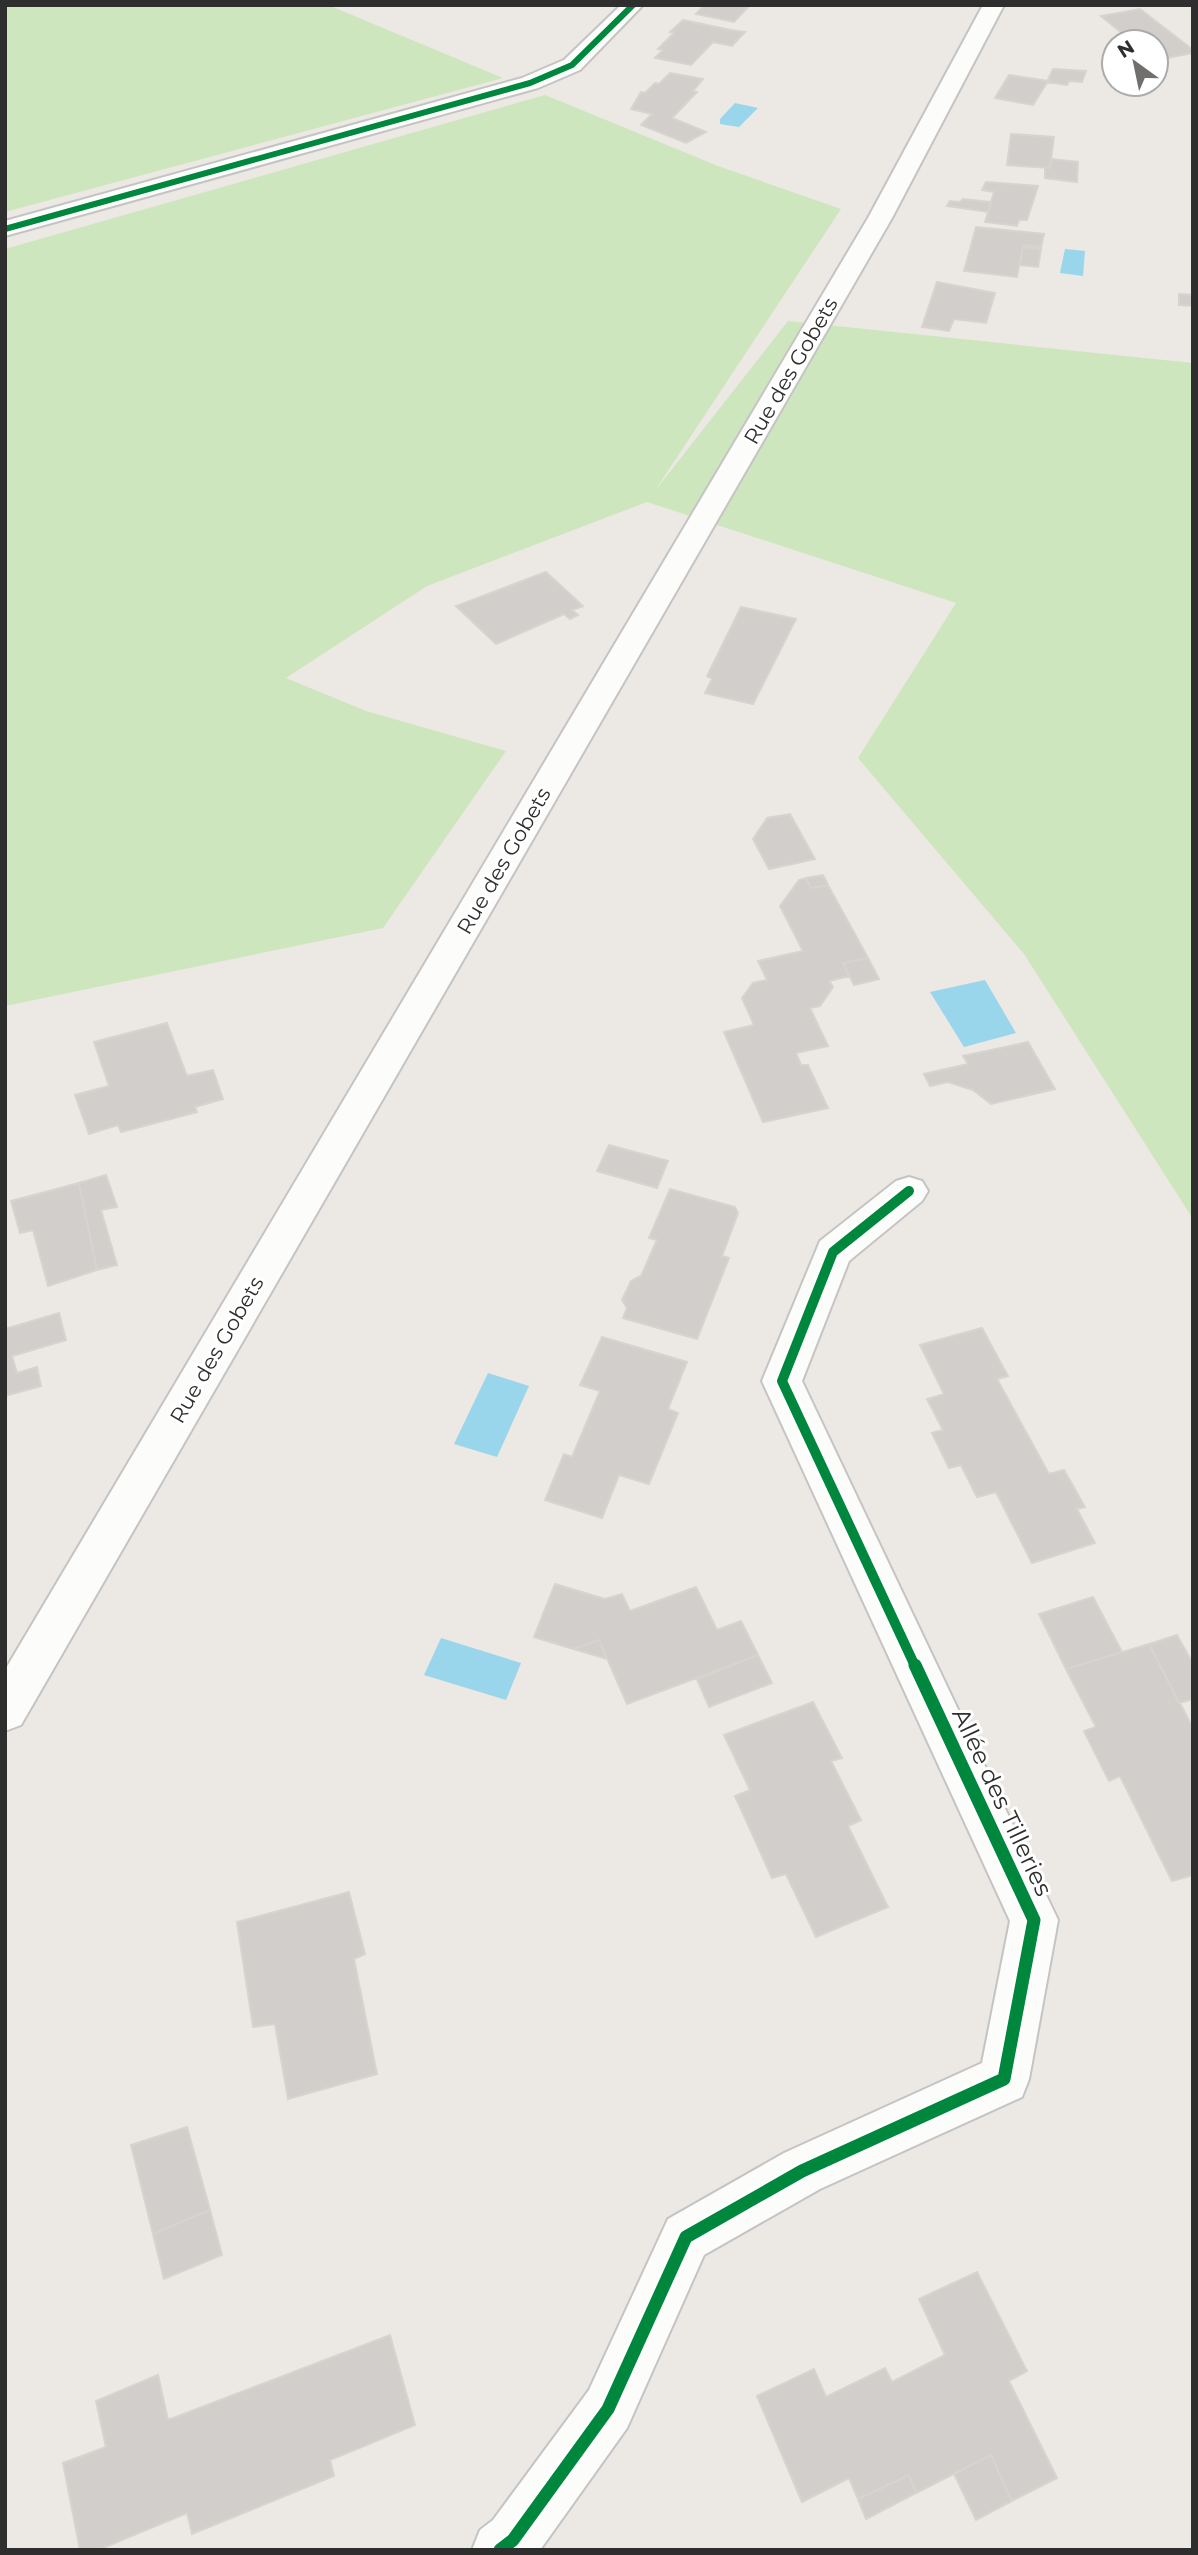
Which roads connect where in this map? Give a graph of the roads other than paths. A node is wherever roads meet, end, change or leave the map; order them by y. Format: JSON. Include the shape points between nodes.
{"nodes":[{"id":1,"x":633,"y":5,"type":"edge"},
{"id":2,"x":994,"y":5,"type":"edge"},
{"id":3,"x":5,"y":229,"type":"edge"},
{"id":4,"x":909,"y":1191,"type":"dead end"},
{"id":5,"x":5,"y":1712,"type":"edge"},
{"id":6,"x":500,"y":2550,"type":"edge"}],
"edges":[{"from":1,"to":3,"type":"main road","via":[[572,65],[530,83]]},
{"from":2,"to":5,"type":"main road","name":"Rue des Gobets","via":[[880,218]]},
{"from":4,"to":6,"type":"main road","name":"Allée des Tilleries","via":[[833,1252],[782,1381],[1034,1920],[1004,2079],[802,2171],[686,2237],[608,2409],[513,2540]]}]}
